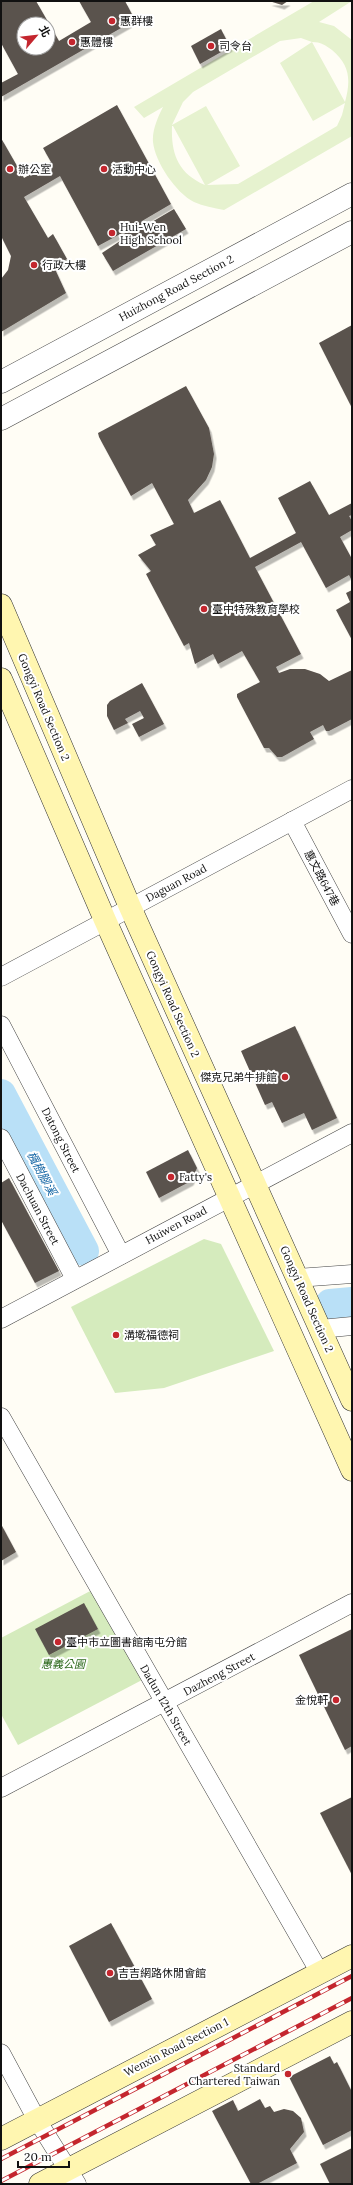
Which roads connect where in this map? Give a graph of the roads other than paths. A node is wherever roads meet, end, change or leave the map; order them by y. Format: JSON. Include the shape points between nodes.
{"nodes":[{"id":1,"x":352,"y":194,"type":"edge"},
{"id":2,"x":352,"y":232,"type":"edge"},
{"id":3,"x":1,"y":382,"type":"edge"},
{"id":4,"x":1,"y":419,"type":"edge"},
{"id":5,"x":1,"y":605,"type":"edge"},
{"id":6,"x":3,"y":687,"type":"edge"},
{"id":7,"x":352,"y":789,"type":"edge"},
{"id":8,"x":292,"y":821,"type":"junction"},
{"id":9,"x":130,"y":907,"type":"junction"},
{"id":10,"x":105,"y":920,"type":"junction"},
{"id":11,"x":352,"y":934,"type":"edge"},
{"id":12,"x":1,"y":977,"type":"edge"},
{"id":13,"x":1,"y":1025,"type":"edge"},
{"id":14,"x":352,"y":1133,"type":"edge"},
{"id":15,"x":1,"y":1138,"type":"edge"},
{"id":16,"x":255,"y":1184,"type":"junction"},
{"id":17,"x":229,"y":1197,"type":"junction"},
{"id":18,"x":121,"y":1255,"type":"junction"},
{"id":19,"x":352,"y":1274,"type":"edge"},
{"id":20,"x":297,"y":1278,"type":"junction"},
{"id":21,"x":75,"y":1279,"type":"junction"},
{"id":22,"x":1,"y":1319,"type":"edge"},
{"id":23,"x":352,"y":1326,"type":"edge"},
{"id":24,"x":320,"y":1329,"type":"junction"},
{"id":25,"x":352,"y":1400,"type":"edge"},
{"id":26,"x":1,"y":1417,"type":"edge"},
{"id":27,"x":352,"y":1470,"type":"edge"},
{"id":28,"x":352,"y":1604,"type":"edge"},
{"id":29,"x":164,"y":1702,"type":"junction"},
{"id":30,"x":1,"y":1788,"type":"edge"},
{"id":31,"x":352,"y":1956,"type":"edge"},
{"id":32,"x":320,"y":1973,"type":"junction"},
{"id":33,"x":351,"y":2026,"type":"edge"},
{"id":34,"x":1,"y":2053,"type":"edge"},
{"id":35,"x":37,"y":2120,"type":"junction"},
{"id":36,"x":1,"y":2139,"type":"edge"},
{"id":37,"x":73,"y":2176,"type":"edge"},
{"id":38,"x":40,"y":2184,"type":"edge"}],
"edges":[{"from":1,"to":3,"type":"street","name":"Huizhong Road Section 2"},
{"from":2,"to":4,"type":"street"},
{"from":5,"to":9,"type":"main road","name":"Gongyi Road Section 2"},
{"from":6,"to":10,"type":"main road"},
{"from":7,"to":8,"type":"street","name":"Daguan Road"},
{"from":8,"to":9,"type":"street","name":"Daguan Road"},
{"from":8,"to":11,"type":"street","name":"惠文路647巷"},
{"from":9,"to":10,"type":"street","name":"Daguan Road"},
{"from":9,"to":16,"type":"main road","name":"Gongyi Road Section 2"},
{"from":10,"to":12,"type":"street","name":"Daguan Road"},
{"from":10,"to":17,"type":"main road"},
{"from":13,"to":18,"type":"street","name":"Datong Street"},
{"from":14,"to":16,"type":"street","name":"Huiwen Road"},
{"from":15,"to":21,"type":"street","name":"Dachuan Street"},
{"from":16,"to":17,"type":"street","name":"Huiwen Road"},
{"from":16,"to":20,"type":"main road","name":"Gongyi Road Section 2"},
{"from":17,"to":18,"type":"street","name":"Huiwen Road"},
{"from":17,"to":27,"type":"main road"},
{"from":18,"to":21,"type":"street","name":"Huiwen Road"},
{"from":19,"to":20,"type":"street"},
{"from":20,"to":24,"type":"main road","name":"Gongyi Road Section 2"},
{"from":21,"to":22,"type":"street","name":"Huiwen Road"},
{"from":23,"to":24,"type":"street"},
{"from":24,"to":25,"type":"main road","name":"Gongyi Road Section 2"},
{"from":26,"to":29,"type":"street","name":"Dadun 12th Street"},
{"from":28,"to":29,"type":"street","name":"Dazheng Street"},
{"from":29,"to":30,"type":"street","name":"Dazheng Street"},
{"from":29,"to":32,"type":"street","name":"Dadun 12th Street"},
{"from":31,"to":32,"type":"main road","name":"Wenxin Road Section 1"},
{"from":32,"to":35,"type":"main road","name":"Wenxin Road Section 1"},
{"from":33,"to":37,"type":"main road"},
{"from":34,"to":35,"type":"street"},
{"from":35,"to":36,"type":"main road","name":"Wenxin Road Section 1"},
{"from":35,"to":37,"type":"street"},
{"from":37,"to":38,"type":"main road"}]}
